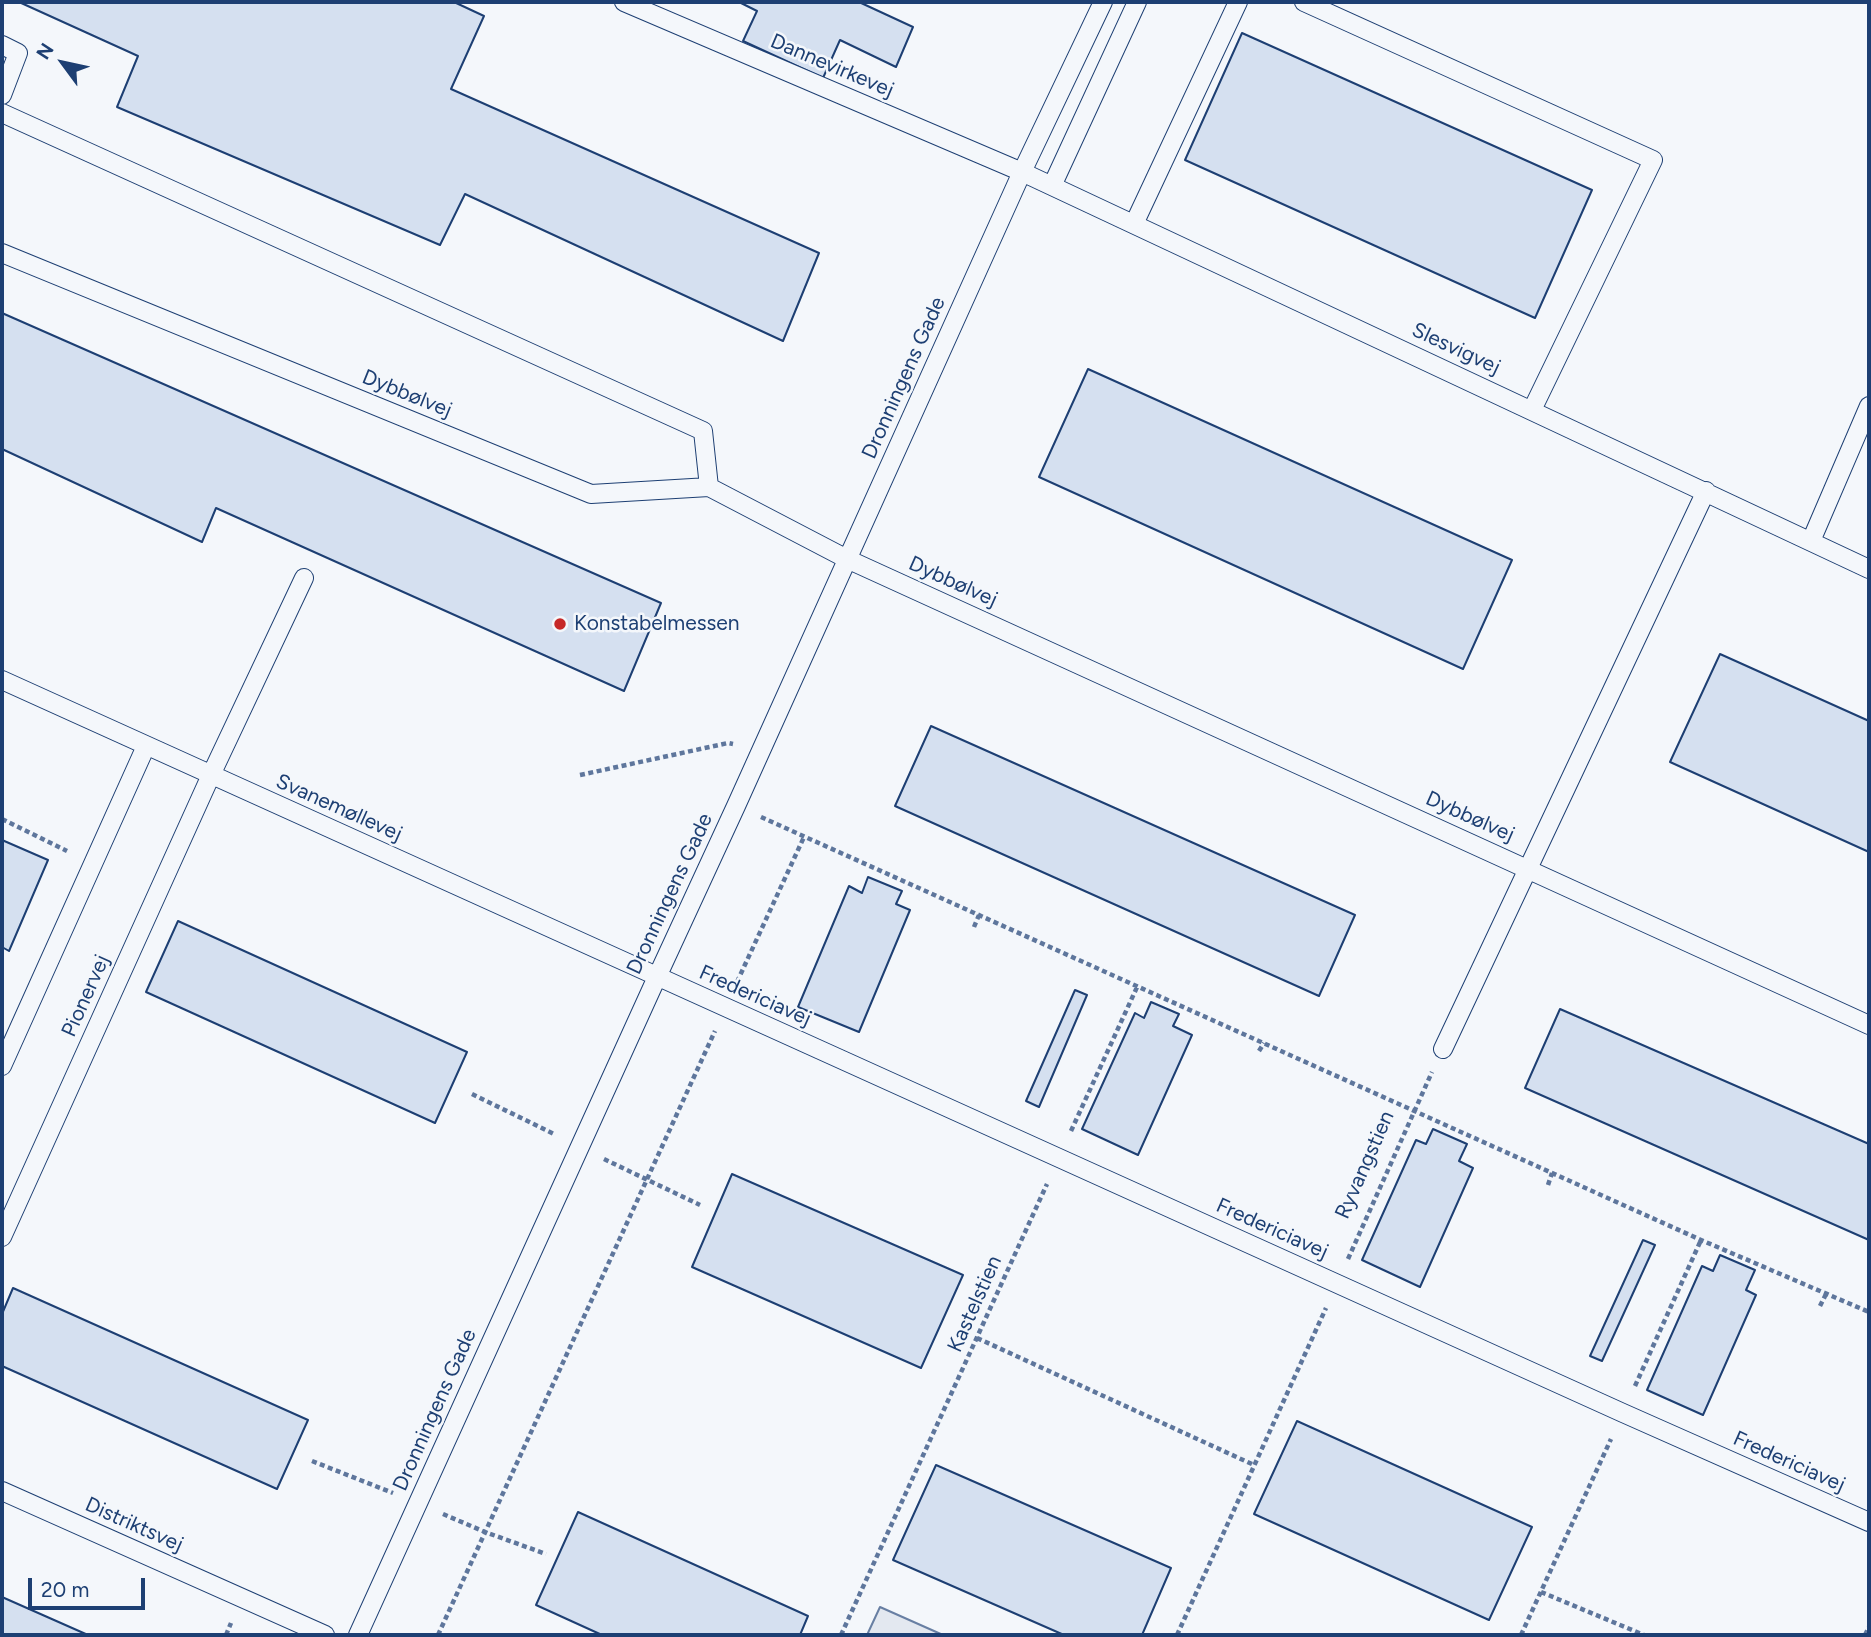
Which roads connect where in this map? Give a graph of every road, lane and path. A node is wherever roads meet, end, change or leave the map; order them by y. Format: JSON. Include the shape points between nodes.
{"nodes":[{"id":1,"x":624,"y":2,"type":"edge"},
{"id":2,"x":1103,"y":2,"type":"edge"},
{"id":3,"x":1137,"y":2,"type":"edge"},
{"id":4,"x":1238,"y":2,"type":"edge"},
{"id":5,"x":1304,"y":2,"type":"edge"},
{"id":6,"x":2,"y":45,"type":"edge"},
{"id":7,"x":2,"y":95,"type":"edge"},
{"id":8,"x":2,"y":113,"type":"edge"},
{"id":9,"x":1023,"y":172,"type":"junction"},
{"id":10,"x":1052,"y":186,"type":"junction"},
{"id":11,"x":1134,"y":224,"type":"junction"},
{"id":12,"x":2,"y":253,"type":"edge"},
{"id":13,"x":1869,"y":406,"type":"edge"},
{"id":14,"x":1532,"y":410,"type":"junction"},
{"id":15,"x":709,"y":487,"type":"junction"},
{"id":16,"x":1706,"y":491,"type":"junction"},
{"id":17,"x":1811,"y":541,"type":"junction"},
{"id":18,"x":847,"y":559,"type":"junction"},
{"id":19,"x":1869,"y":569,"type":"edge"},
{"id":20,"x":304,"y":578,"type":"dead end"},
{"id":21,"x":4,"y":686,"type":"edge"},
{"id":22,"x":146,"y":746,"type":"junction"},
{"id":23,"x":761,"y":751,"type":"junction"},
{"id":24,"x":211,"y":775,"type":"junction"},
{"id":25,"x":580,"y":775,"type":"dead end"},
{"id":26,"x":737,"y":806,"type":"junction"},
{"id":27,"x":2,"y":820,"type":"edge"},
{"id":28,"x":804,"y":837,"type":"junction"},
{"id":29,"x":93,"y":864,"type":"junction"},
{"id":30,"x":1527,"y":868,"type":"junction"},
{"id":31,"x":979,"y":915,"type":"junction"},
{"id":32,"x":974,"y":927,"type":"dead end"},
{"id":33,"x":657,"y":977,"type":"junction"},
{"id":34,"x":1138,"y":985,"type":"junction"},
{"id":35,"x":726,"y":1008,"type":"junction"},
{"id":36,"x":1869,"y":1025,"type":"edge"},
{"id":37,"x":1264,"y":1043,"type":"junction"},
{"id":38,"x":1443,"y":1049,"type":"joint"},
{"id":39,"x":1259,"y":1051,"type":"dead end"},
{"id":40,"x":2,"y":1066,"type":"edge"},
{"id":41,"x":1414,"y":1111,"type":"junction"},
{"id":42,"x":1058,"y":1158,"type":"junction"},
{"id":43,"x":1552,"y":1173,"type":"junction"},
{"id":44,"x":1548,"y":1185,"type":"dead end"},
{"id":45,"x":2,"y":1237,"type":"edge"},
{"id":46,"x":1337,"y":1284,"type":"junction"},
{"id":47,"x":1826,"y":1294,"type":"junction"},
{"id":48,"x":1820,"y":1306,"type":"dead end"},
{"id":49,"x":1869,"y":1312,"type":"edge"},
{"id":50,"x":977,"y":1338,"type":"junction"},
{"id":51,"x":1254,"y":1465,"type":"junction"},
{"id":52,"x":2,"y":1491,"type":"edge"},
{"id":53,"x":1869,"y":1522,"type":"edge"},
{"id":54,"x":1541,"y":1592,"type":"dead end"},
{"id":55,"x":1869,"y":1627,"type":"edge"},
{"id":56,"x":325,"y":1635,"type":"edge"},
{"id":57,"x":358,"y":1635,"type":"edge"},
{"id":58,"x":438,"y":1635,"type":"edge"},
{"id":59,"x":841,"y":1635,"type":"edge"},
{"id":60,"x":1177,"y":1635,"type":"edge"},
{"id":61,"x":1644,"y":1635,"type":"edge"},
{"id":62,"x":1865,"y":1635,"type":"edge"}],
"edges":[{"from":1,"to":9,"type":"lane","name":"Dannevirkevej"},
{"from":2,"to":9,"type":"lane","name":"Dronningens Gade"},
{"from":3,"to":10,"type":"lane"},
{"from":4,"to":11,"type":"lane"},
{"from":5,"to":14,"type":"lane","via":[[1654,160]]},
{"from":6,"to":7,"type":"lane","via":[[18,53]]},
{"from":8,"to":15,"type":"lane","via":[[703,431]]},
{"from":9,"to":10,"type":"lane","name":"Slesvigvej"},
{"from":9,"to":18,"type":"lane","name":"Dronningens Gade"},
{"from":10,"to":11,"type":"lane","name":"Slesvigvej"},
{"from":11,"to":14,"type":"lane","name":"Slesvigvej"},
{"from":12,"to":15,"type":"lane","name":"Dybbølvej","via":[[592,494]]},
{"from":13,"to":17,"type":"lane"},
{"from":14,"to":16,"type":"lane","name":"Slesvigvej"},
{"from":15,"to":18,"type":"lane","name":"Dybbølvej"},
{"from":16,"to":17,"type":"lane","name":"Slesvigvej"},
{"from":16,"to":30,"type":"lane"},
{"from":17,"to":19,"type":"lane","name":"Slesvigvej"},
{"from":18,"to":23,"type":"lane","name":"Dronningens Gade"},
{"from":18,"to":30,"type":"lane","name":"Dybbølvej"},
{"from":20,"to":24,"type":"lane","name":"Pionervej"},
{"from":21,"to":22,"type":"lane","name":"Svanemøllevej"},
{"from":22,"to":24,"type":"lane","name":"Svanemøllevej"},
{"from":22,"to":29,"type":"lane"},
{"from":23,"to":25,"type":"path","via":[[727,743]]},
{"from":23,"to":26,"type":"lane","name":"Dronningens Gade"},
{"from":24,"to":33,"type":"lane","name":"Svanemøllevej"},
{"from":24,"to":45,"type":"lane","name":"Pionervej"},
{"from":26,"to":28,"type":"path"},
{"from":26,"to":33,"type":"lane","name":"Dronningens Gade"},
{"from":27,"to":29,"type":"path"},
{"from":28,"to":31,"type":"path"},
{"from":28,"to":35,"type":"path"},
{"from":29,"to":40,"type":"lane"},
{"from":30,"to":36,"type":"lane","name":"Dybbølvej"},
{"from":30,"to":38,"type":"lane"},
{"from":31,"to":32,"type":"path"},
{"from":31,"to":34,"type":"path"},
{"from":33,"to":35,"type":"lane","name":"Fredericiavej"},
{"from":33,"to":57,"type":"lane","name":"Dronningens Gade"},
{"from":34,"to":37,"type":"path"},
{"from":34,"to":42,"type":"path","name":"Kastelstien"},
{"from":35,"to":42,"type":"lane","name":"Fredericiavej"},
{"from":35,"to":58,"type":"path"},
{"from":37,"to":39,"type":"path"},
{"from":37,"to":41,"type":"path"},
{"from":38,"to":41,"type":"path","name":"Ryvangstien"},
{"from":41,"to":43,"type":"path"},
{"from":41,"to":46,"type":"path","name":"Ryvangstien"},
{"from":42,"to":46,"type":"lane","name":"Fredericiavej"},
{"from":42,"to":50,"type":"path","name":"Kastelstien"},
{"from":43,"to":44,"type":"path"},
{"from":43,"to":47,"type":"path"},
{"from":46,"to":51,"type":"path","name":"Ryvangstien"},
{"from":46,"to":53,"type":"lane","name":"Fredericiavej"},
{"from":47,"to":48,"type":"path"},
{"from":47,"to":49,"type":"path"},
{"from":50,"to":51,"type":"path"},
{"from":50,"to":59,"type":"path","name":"Kastelstien"},
{"from":51,"to":60,"type":"path","name":"Ryvangstien"},
{"from":52,"to":56,"type":"lane","name":"Distriktsvej"},
{"from":54,"to":61,"type":"path"},
{"from":55,"to":62,"type":"path"}]}
